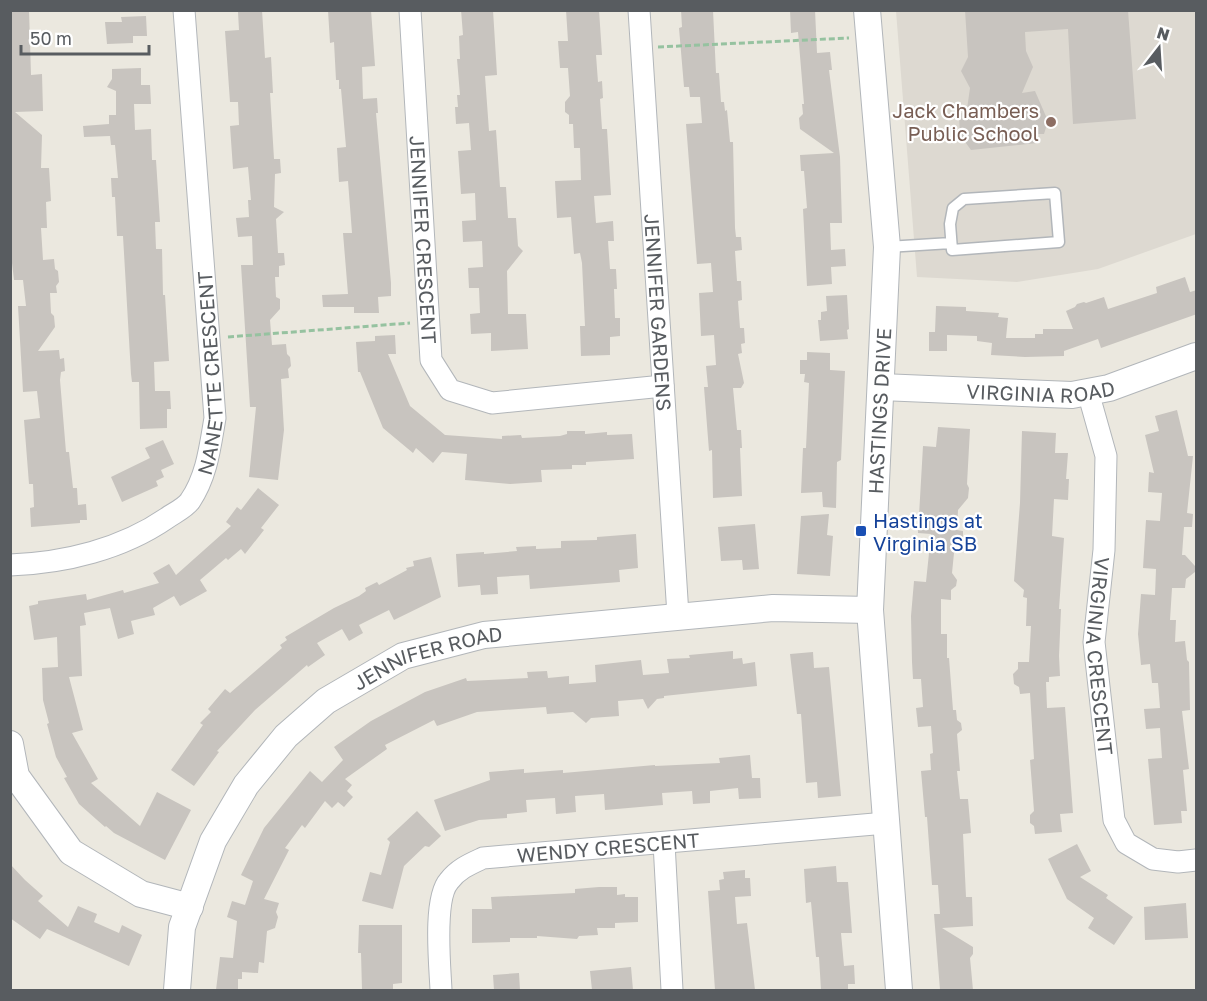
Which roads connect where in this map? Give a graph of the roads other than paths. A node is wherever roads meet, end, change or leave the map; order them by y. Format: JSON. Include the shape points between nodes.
{"nodes":[{"id":1,"x":184,"y":10,"type":"edge"},
{"id":2,"x":410,"y":10,"type":"edge"},
{"id":3,"x":639,"y":10,"type":"edge"},
{"id":4,"x":867,"y":10,"type":"edge"},
{"id":5,"x":951,"y":243,"type":"junction"},
{"id":6,"x":887,"y":247,"type":"junction"},
{"id":7,"x":1197,"y":356,"type":"edge"},
{"id":8,"x":663,"y":386,"type":"junction"},
{"id":9,"x":881,"y":387,"type":"junction"},
{"id":10,"x":1088,"y":392,"type":"junction"},
{"id":11,"x":10,"y":566,"type":"edge"},
{"id":12,"x":870,"y":610,"type":"junction"},
{"id":13,"x":678,"y":615,"type":"junction"},
{"id":14,"x":10,"y":744,"type":"edge"},
{"id":15,"x":886,"y":823,"type":"junction"},
{"id":16,"x":664,"y":843,"type":"junction"},
{"id":17,"x":1197,"y":860,"type":"edge"},
{"id":18,"x":190,"y":907,"type":"junction"},
{"id":19,"x":177,"y":990,"type":"edge"},
{"id":20,"x":441,"y":990,"type":"edge"},
{"id":21,"x":672,"y":990,"type":"edge"},
{"id":22,"x":899,"y":990,"type":"edge"}],
"edges":[{"from":1,"to":11,"type":"street","name":"NANETTE CRESCENT","via":[[215,418],[207,468],[189,503],[146,532],[83,556]]},
{"from":2,"to":8,"type":"street","name":"JENNIFER CRESCENT","via":[[431,360],[450,390],[492,403]]},
{"from":3,"to":8,"type":"street","name":"JENNIFER GARDENS"},
{"from":4,"to":6,"type":"street","name":"HASTINGS DRIVE"},
{"from":5,"to":5,"type":"lane","via":[[952,250],[1059,243],[1055,193],[964,199],[953,208]]},
{"from":5,"to":6,"type":"lane"},
{"from":6,"to":9,"type":"street","name":"HASTINGS DRIVE"},
{"from":7,"to":10,"type":"street","name":"VIRGINIA ROAD"},
{"from":8,"to":13,"type":"street","name":"JENNIFER GARDENS"},
{"from":9,"to":10,"type":"street","name":"VIRGINIA ROAD","via":[[1072,395]]},
{"from":9,"to":12,"type":"street","name":"HASTINGS DRIVE"},
{"from":10,"to":17,"type":"street","name":"VIRGINIA CRESCENT","via":[[1107,456],[1104,550],[1094,642],[1114,820],[1126,843],[1153,859]]},
{"from":12,"to":13,"type":"street","name":"JENNIFER ROAD","via":[[773,608]]},
{"from":12,"to":15,"type":"street","name":"HASTINGS DRIVE"},
{"from":13,"to":18,"type":"street","name":"JENNIFER ROAD","via":[[484,634],[403,656],[326,701],[286,736],[246,785],[213,841]]},
{"from":14,"to":18,"type":"street","via":[[16,776],[71,852],[141,894]]},
{"from":15,"to":16,"type":"street","name":"WENDY CRESCENT"},
{"from":15,"to":22,"type":"street","name":"HASTINGS DRIVE"},
{"from":16,"to":20,"type":"street","name":"WENDY CRESCENT","via":[[483,858],[462,867],[447,882],[439,911]]},
{"from":16,"to":21,"type":"street"},
{"from":18,"to":19,"type":"street","name":"JENNIFER ROAD","via":[[182,927]]}]}
